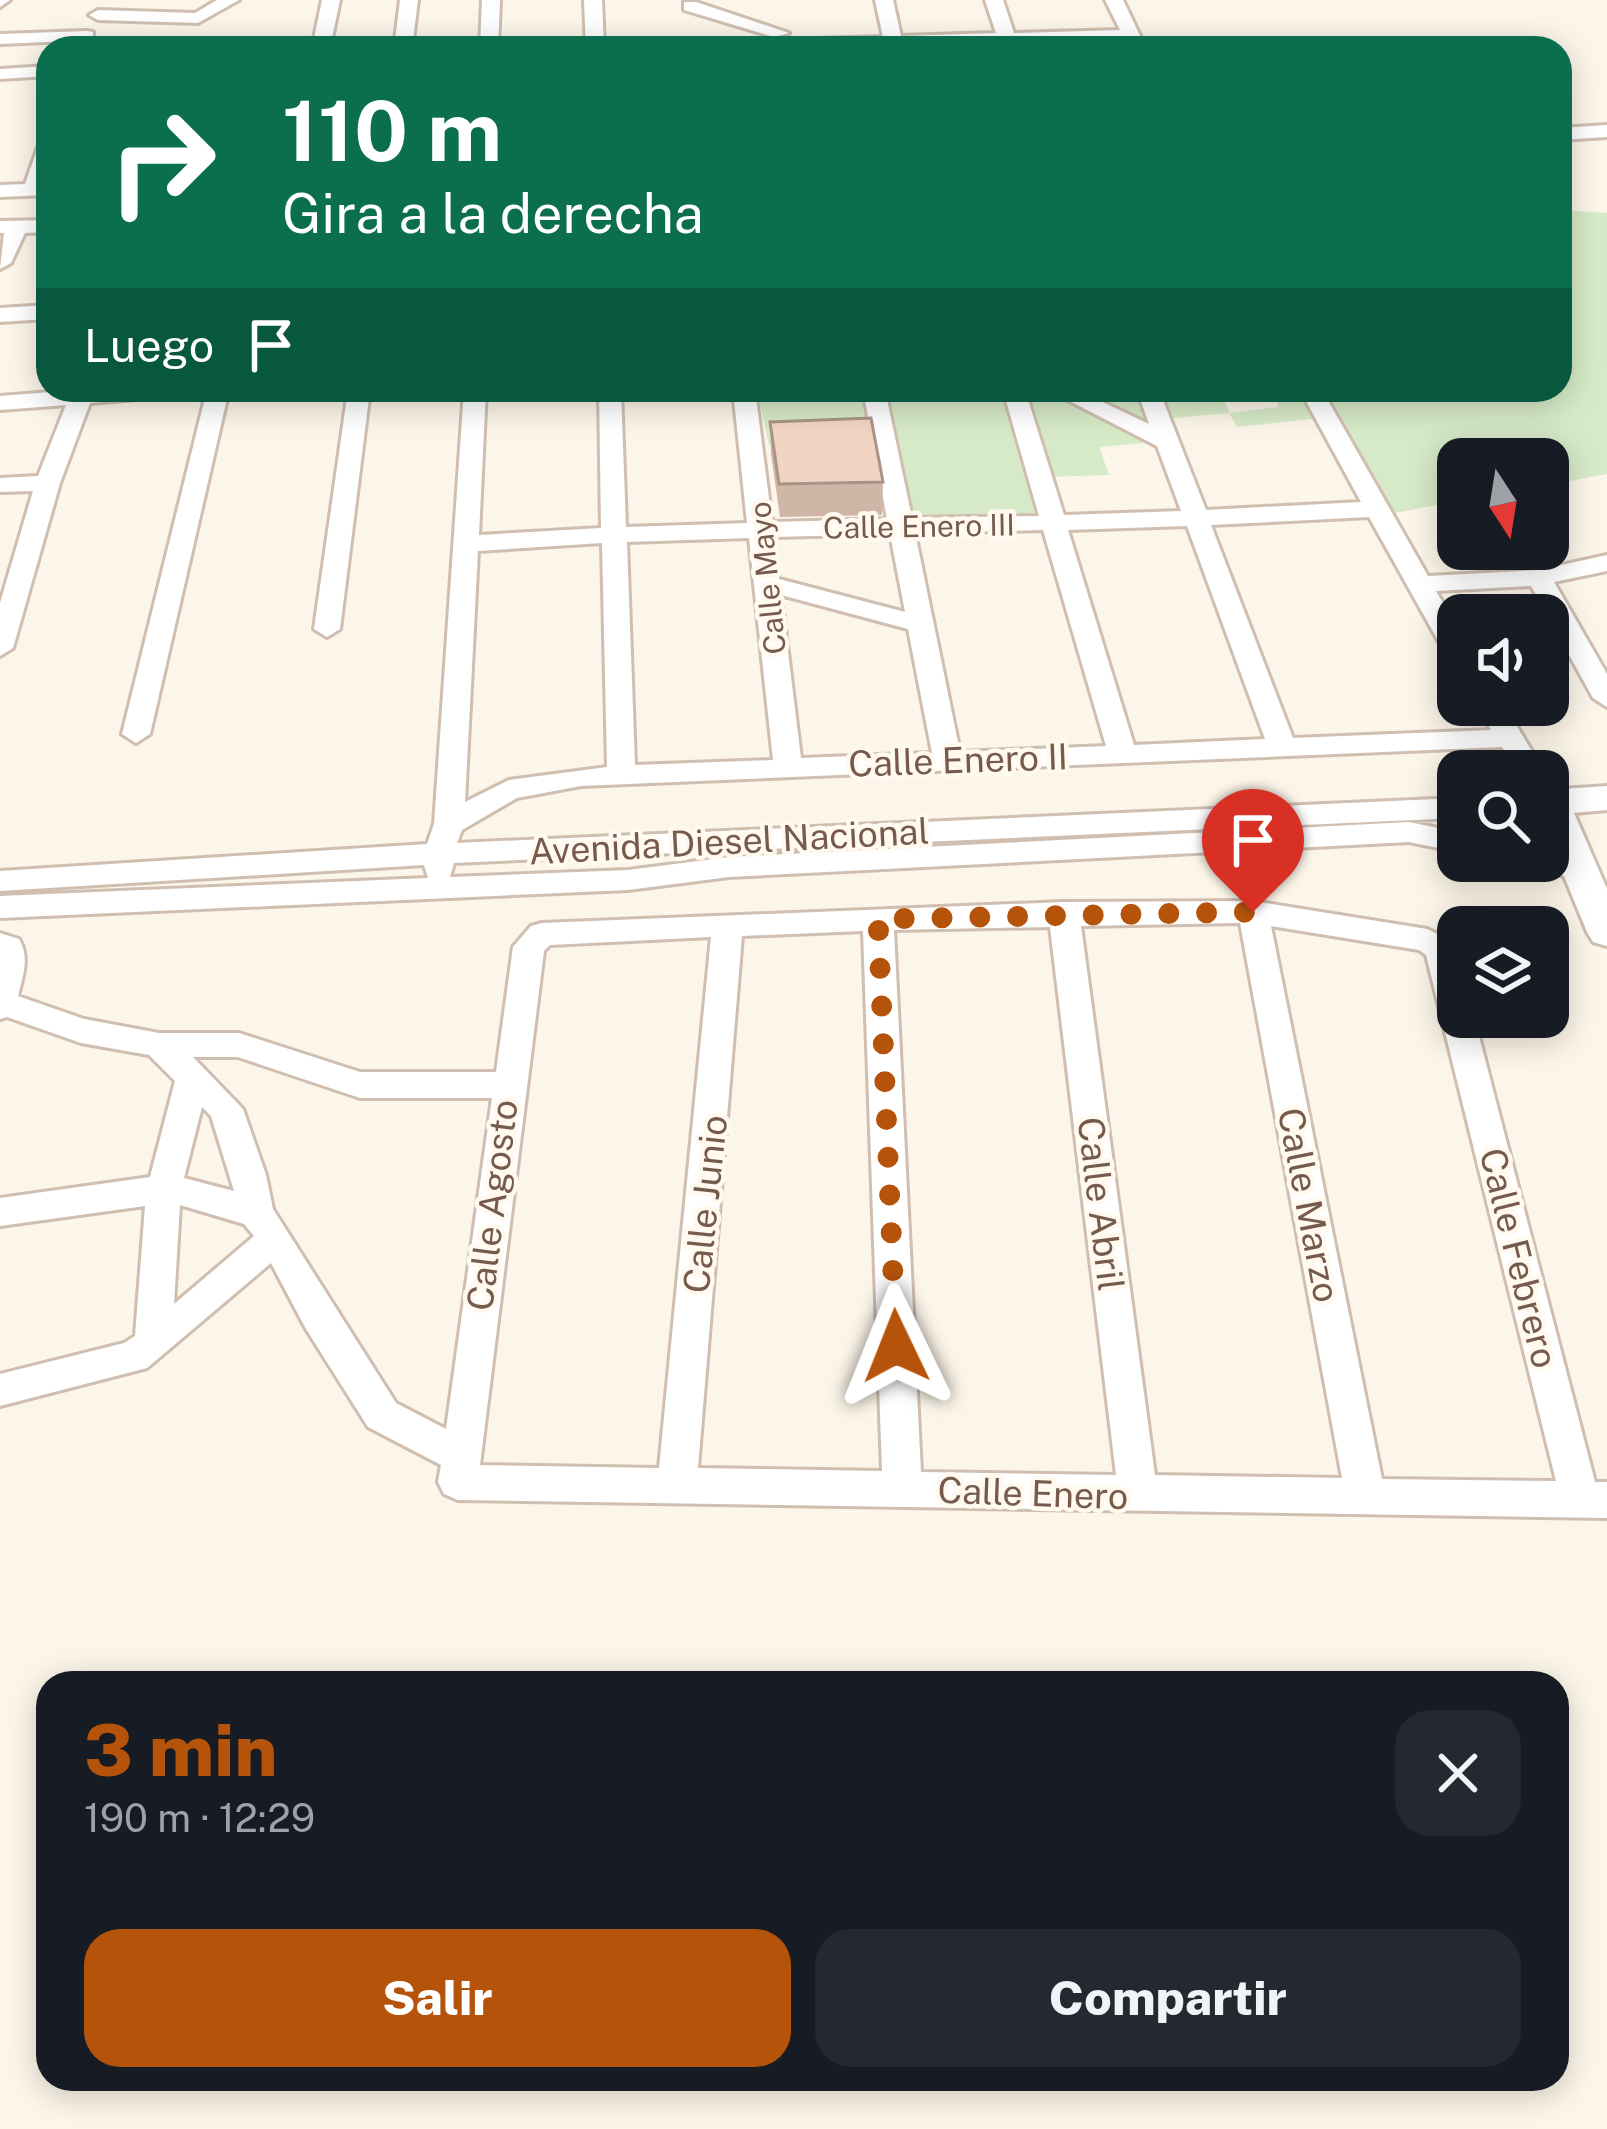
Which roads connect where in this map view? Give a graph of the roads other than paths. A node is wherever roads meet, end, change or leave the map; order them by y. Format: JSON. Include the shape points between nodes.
{"nodes":[{"id":1,"x":230,"y":0,"type":"edge"},
{"id":2,"x":409,"y":0,"type":"edge"},
{"id":3,"x":491,"y":0,"type":"edge"},
{"id":4,"x":884,"y":0,"type":"edge"},
{"id":5,"x":994,"y":0,"type":"edge"},
{"id":6,"x":1114,"y":0,"type":"edge"},
{"id":7,"x":324,"y":3,"type":"edge"},
{"id":8,"x":690,"y":3,"type":"edge"},
{"id":9,"x":588,"y":4,"type":"edge"},
{"id":10,"x":100,"y":8,"type":"edge"},
{"id":11,"x":198,"y":17,"type":"edge"},
{"id":12,"x":88,"y":36,"type":"edge"},
{"id":13,"x":322,"y":36,"type":"edge"},
{"id":14,"x":404,"y":36,"type":"edge"},
{"id":15,"x":490,"y":36,"type":"edge"},
{"id":16,"x":593,"y":36,"type":"edge"},
{"id":17,"x":695,"y":36,"type":"edge"},
{"id":18,"x":798,"y":36,"type":"edge"},
{"id":19,"x":892,"y":36,"type":"edge"},
{"id":20,"x":1006,"y":36,"type":"edge"},
{"id":21,"x":1131,"y":36,"type":"edge"},
{"id":22,"x":0,"y":39,"type":"edge"},
{"id":23,"x":36,"y":40,"type":"edge"},
{"id":24,"x":36,"y":72,"type":"edge"},
{"id":25,"x":0,"y":74,"type":"edge"},
{"id":26,"x":1607,"y":131,"type":"edge"},
{"id":27,"x":1572,"y":133,"type":"edge"},
{"id":28,"x":36,"y":189,"type":"edge"},
{"id":29,"x":0,"y":191,"type":"edge"},
{"id":30,"x":8,"y":227,"type":"edge"},
{"id":31,"x":0,"y":263,"type":"edge"},
{"id":32,"x":36,"y":313,"type":"edge"},
{"id":33,"x":0,"y":314,"type":"edge"},
{"id":34,"x":36,"y":380,"type":"edge"},
{"id":35,"x":0,"y":382,"type":"edge"},
{"id":36,"x":36,"y":401,"type":"edge"},
{"id":37,"x":78,"y":402,"type":"edge"},
{"id":38,"x":215,"y":402,"type":"edge"},
{"id":39,"x":357,"y":402,"type":"edge"},
{"id":40,"x":474,"y":402,"type":"edge"},
{"id":41,"x":610,"y":402,"type":"edge"},
{"id":42,"x":746,"y":402,"type":"edge"},
{"id":43,"x":876,"y":402,"type":"edge"},
{"id":44,"x":1017,"y":402,"type":"edge"},
{"id":45,"x":1084,"y":402,"type":"edge"},
{"id":46,"x":1152,"y":402,"type":"edge"},
{"id":47,"x":1317,"y":402,"type":"edge"},
{"id":48,"x":0,"y":403,"type":"edge"},
{"id":49,"x":1167,"y":442,"type":"junction"},
{"id":50,"x":48,"y":483,"type":"junction"},
{"id":51,"x":0,"y":485,"type":"edge"},
{"id":52,"x":1375,"y":509,"type":"junction"},
{"id":53,"x":1197,"y":521,"type":"junction"},
{"id":54,"x":1053,"y":524,"type":"junction"},
{"id":55,"x":901,"y":527,"type":"junction"},
{"id":56,"x":762,"y":530,"type":"junction"},
{"id":57,"x":615,"y":532,"type":"junction"},
{"id":58,"x":463,"y":544,"type":"junction"},
{"id":59,"x":1607,"y":563,"type":"edge"},
{"id":60,"x":1539,"y":578,"type":"junction"},
{"id":61,"x":768,"y":584,"type":"junction"},
{"id":62,"x":1416,"y":584,"type":"junction"},
{"id":63,"x":1437,"y":618,"type":"edge"},
{"id":64,"x":922,"y":623,"type":"junction"},
{"id":65,"x":327,"y":629,"type":"dead end"},
{"id":66,"x":0,"y":648,"type":"edge"},
{"id":67,"x":1607,"y":698,"type":"edge"},
{"id":68,"x":1503,"y":726,"type":"edge"},
{"id":69,"x":136,"y":734,"type":"dead end"},
{"id":70,"x":1510,"y":738,"type":"junction"},
{"id":71,"x":1283,"y":748,"type":"junction"},
{"id":72,"x":1517,"y":750,"type":"edge"},
{"id":73,"x":1123,"y":755,"type":"junction"},
{"id":74,"x":948,"y":761,"type":"junction"},
{"id":75,"x":788,"y":766,"type":"junction"},
{"id":76,"x":621,"y":774,"type":"junction"},
{"id":77,"x":1607,"y":798,"type":"edge"},
{"id":78,"x":1569,"y":801,"type":"edge"},
{"id":79,"x":1437,"y":809,"type":"edge"},
{"id":80,"x":449,"y":824,"type":"junction"},
{"id":81,"x":1437,"y":838,"type":"edge"},
{"id":82,"x":1569,"y":838,"type":"edge"},
{"id":83,"x":438,"y":854,"type":"junction"},
{"id":84,"x":1578,"y":876,"type":"edge"},
{"id":85,"x":0,"y":881,"type":"edge"},
{"id":86,"x":439,"y":888,"type":"junction"},
{"id":87,"x":0,"y":907,"type":"edge"},
{"id":88,"x":1253,"y":912,"type":"junction"},
{"id":89,"x":1064,"y":913,"type":"junction"},
{"id":90,"x":878,"y":919,"type":"junction"},
{"id":91,"x":728,"y":925,"type":"junction"},
{"id":92,"x":1607,"y":932,"type":"edge"},
{"id":93,"x":0,"y":944,"type":"edge"},
{"id":94,"x":1437,"y":947,"type":"edge"},
{"id":95,"x":1,"y":1005,"type":"edge"},
{"id":96,"x":1464,"y":1038,"type":"edge"},
{"id":97,"x":159,"y":1045,"type":"junction"},
{"id":98,"x":193,"y":1078,"type":"junction"},
{"id":99,"x":508,"y":1084,"type":"junction"},
{"id":100,"x":164,"y":1189,"type":"junction"},
{"id":101,"x":0,"y":1212,"type":"edge"},
{"id":102,"x":266,"y":1226,"type":"junction"},
{"id":103,"x":153,"y":1344,"type":"junction"},
{"id":104,"x":0,"y":1390,"type":"edge"},
{"id":105,"x":460,"y":1469,"type":"junction"},
{"id":106,"x":677,"y":1484,"type":"junction"},
{"id":107,"x":902,"y":1489,"type":"junction"},
{"id":108,"x":1138,"y":1496,"type":"junction"},
{"id":109,"x":1366,"y":1499,"type":"junction"},
{"id":110,"x":1594,"y":1500,"type":"edge"}],
"edges":[{"from":1,"to":11,"type":"street"},
{"from":2,"to":14,"type":"street"},
{"from":3,"to":15,"type":"street"},
{"from":4,"to":19,"type":"street"},
{"from":5,"to":20,"type":"street"},
{"from":6,"to":21,"type":"street"},
{"from":7,"to":13,"type":"street"},
{"from":8,"to":17,"type":"street"},
{"from":8,"to":18,"type":"street"},
{"from":9,"to":16,"type":"street"},
{"from":10,"to":11,"type":"street"},
{"from":10,"to":12,"type":"street"},
{"from":22,"to":23,"type":"street"},
{"from":24,"to":25,"type":"street"},
{"from":26,"to":27,"type":"street"},
{"from":28,"to":29,"type":"street"},
{"from":30,"to":31,"type":"street"},
{"from":32,"to":33,"type":"street"},
{"from":34,"to":35,"type":"street"},
{"from":36,"to":48,"type":"street"},
{"from":37,"to":50,"type":"street"},
{"from":38,"to":69,"type":"street"},
{"from":39,"to":65,"type":"street"},
{"from":40,"to":58,"type":"street"},
{"from":41,"to":57,"type":"street"},
{"from":42,"to":56,"type":"street","name":"Calle Mayo"},
{"from":43,"to":55,"type":"street"},
{"from":44,"to":54,"type":"street"},
{"from":45,"to":49,"type":"street"},
{"from":46,"to":49,"type":"street"},
{"from":47,"to":52,"type":"street"},
{"from":49,"to":53,"type":"street"},
{"from":50,"to":51,"type":"street"},
{"from":50,"to":66,"type":"street"},
{"from":52,"to":53,"type":"street","name":"Calle Enero III"},
{"from":52,"to":62,"type":"street"},
{"from":53,"to":54,"type":"street","name":"Calle Enero III"},
{"from":53,"to":71,"type":"street"},
{"from":54,"to":55,"type":"street","name":"Calle Enero III"},
{"from":54,"to":73,"type":"street"},
{"from":55,"to":56,"type":"street","name":"Calle Enero III"},
{"from":55,"to":64,"type":"street"},
{"from":56,"to":57,"type":"street","name":"Calle Enero III"},
{"from":56,"to":61,"type":"street","name":"Calle Mayo"},
{"from":57,"to":58,"type":"street","name":"Calle Enero III"},
{"from":57,"to":76,"type":"street"},
{"from":58,"to":80,"type":"street"},
{"from":59,"to":60,"type":"street"},
{"from":60,"to":62,"type":"street"},
{"from":60,"to":67,"type":"street"},
{"from":61,"to":64,"type":"street"},
{"from":61,"to":75,"type":"street","name":"Calle Mayo"},
{"from":62,"to":63,"type":"street"},
{"from":64,"to":74,"type":"street"},
{"from":68,"to":70,"type":"street"},
{"from":70,"to":71,"type":"street","name":"Calle Enero II"},
{"from":70,"to":72,"type":"street"},
{"from":71,"to":73,"type":"street","name":"Calle Enero II"},
{"from":73,"to":74,"type":"street","name":"Calle Enero II"},
{"from":74,"to":75,"type":"street","name":"Calle Enero II"},
{"from":75,"to":76,"type":"street","name":"Calle Enero II"},
{"from":76,"to":80,"type":"street","name":"Calle Enero II","via":[[509,790]]},
{"from":77,"to":78,"type":"street"},
{"from":79,"to":83,"type":"street","name":"Avenida Diesel Nacional"},
{"from":80,"to":83,"type":"street"},
{"from":81,"to":86,"type":"street","via":[[1409,832]]},
{"from":82,"to":84,"type":"street"},
{"from":83,"to":85,"type":"street","name":"Avenida Diesel Nacional"},
{"from":83,"to":86,"type":"street"},
{"from":84,"to":92,"type":"street"},
{"from":86,"to":87,"type":"street"},
{"from":88,"to":89,"type":"street"},
{"from":88,"to":94,"type":"street","name":"Calle Febrero"},
{"from":88,"to":109,"type":"street","name":"Calle Marzo"},
{"from":89,"to":90,"type":"street"},
{"from":89,"to":108,"type":"street","name":"Calle Abril"},
{"from":90,"to":91,"type":"street"},
{"from":90,"to":107,"type":"street"},
{"from":91,"to":99,"type":"street","name":"Calle Agosto","via":[[542,934],[529,947]]},
{"from":91,"to":106,"type":"street","name":"Calle Junio"},
{"from":93,"to":95,"type":"street","via":[[11,958]]},
{"from":95,"to":97,"type":"street"},
{"from":96,"to":110,"type":"street","name":"Calle Febrero"},
{"from":97,"to":98,"type":"street"},
{"from":97,"to":99,"type":"street","via":[[239,1045],[360,1085]]},
{"from":98,"to":100,"type":"street"},
{"from":98,"to":102,"type":"street","via":[[226,1109]]},
{"from":99,"to":105,"type":"street","name":"Calle Agosto"},
{"from":100,"to":101,"type":"street"},
{"from":100,"to":102,"type":"street","via":[[206,1196]]},
{"from":100,"to":103,"type":"street"},
{"from":102,"to":103,"type":"street"},
{"from":102,"to":105,"type":"street","via":[[382,1415]]},
{"from":103,"to":104,"type":"street","via":[[134,1358]]},
{"from":105,"to":106,"type":"street","name":"Calle Enero"},
{"from":106,"to":107,"type":"street","name":"Calle Enero"},
{"from":107,"to":108,"type":"street","name":"Calle Enero"},
{"from":108,"to":109,"type":"street","name":"Calle Enero"},
{"from":109,"to":110,"type":"street","name":"Calle Enero"}]}
